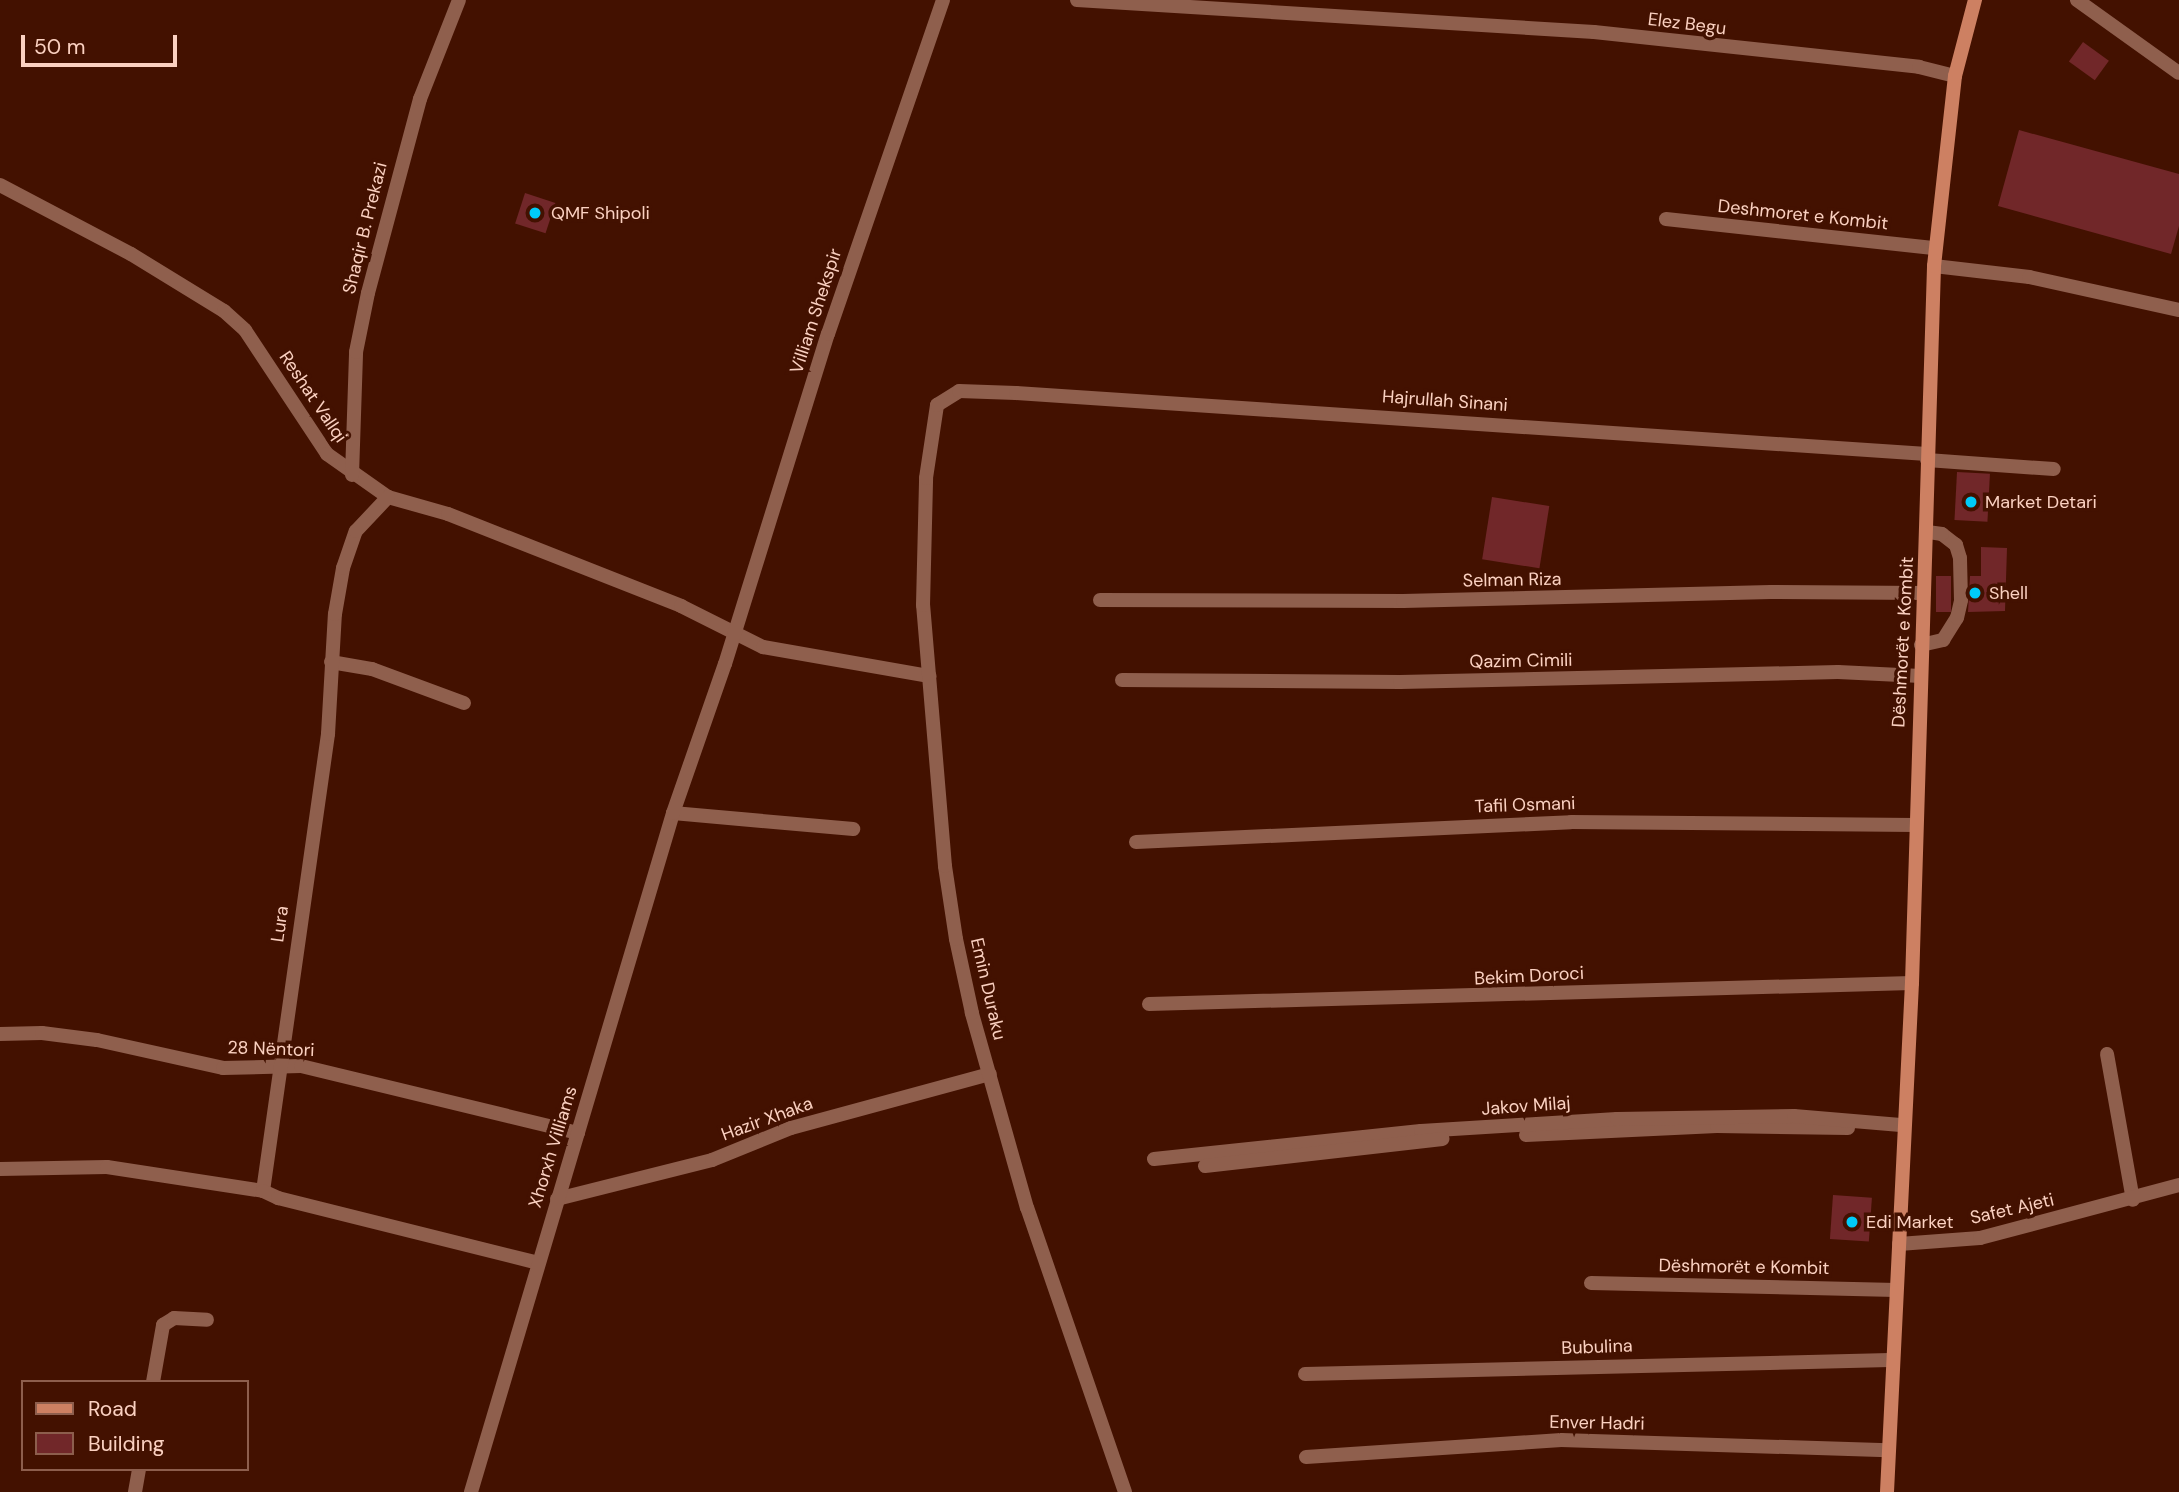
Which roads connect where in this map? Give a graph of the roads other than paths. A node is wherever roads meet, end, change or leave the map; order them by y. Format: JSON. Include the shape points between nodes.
{"nodes":[{"id":1,"x":459,"y":0,"type":"edge"},
{"id":2,"x":943,"y":0,"type":"edge"},
{"id":3,"x":1077,"y":0,"type":"edge"},
{"id":4,"x":1975,"y":0,"type":"edge"},
{"id":5,"x":2077,"y":0,"type":"edge"},
{"id":6,"x":2179,"y":74,"type":"edge"},
{"id":7,"x":1955,"y":76,"type":"junction"},
{"id":8,"x":0,"y":185,"type":"edge"},
{"id":9,"x":1666,"y":219,"type":"dead end"},
{"id":10,"x":1935,"y":248,"type":"junction"},
{"id":11,"x":1934,"y":267,"type":"junction"},
{"id":12,"x":2179,"y":310,"type":"edge"},
{"id":13,"x":960,"y":391,"type":"joint"},
{"id":14,"x":1927,"y":457,"type":"junction"},
{"id":15,"x":2054,"y":469,"type":"dead end"},
{"id":16,"x":352,"y":475,"type":"junction"},
{"id":17,"x":388,"y":496,"type":"junction"},
{"id":18,"x":1927,"y":532,"type":"junction"},
{"id":19,"x":1924,"y":593,"type":"junction"},
{"id":20,"x":1100,"y":600,"type":"dead end"},
{"id":21,"x":734,"y":636,"type":"junction"},
{"id":22,"x":1921,"y":645,"type":"junction"},
{"id":23,"x":331,"y":662,"type":"junction"},
{"id":24,"x":930,"y":676,"type":"junction"},
{"id":25,"x":1921,"y":676,"type":"junction"},
{"id":26,"x":1122,"y":680,"type":"dead end"},
{"id":27,"x":464,"y":703,"type":"dead end"},
{"id":28,"x":673,"y":813,"type":"junction"},
{"id":29,"x":1915,"y":825,"type":"junction"},
{"id":30,"x":853,"y":830,"type":"dead end"},
{"id":31,"x":1136,"y":842,"type":"dead end"},
{"id":32,"x":1912,"y":983,"type":"junction"},
{"id":33,"x":1149,"y":1004,"type":"dead end"},
{"id":34,"x":0,"y":1034,"type":"edge"},
{"id":35,"x":2107,"y":1054,"type":"dead end"},
{"id":36,"x":278,"y":1068,"type":"junction"},
{"id":37,"x":990,"y":1074,"type":"junction"},
{"id":38,"x":1902,"y":1125,"type":"junction"},
{"id":39,"x":578,"y":1133,"type":"junction"},
{"id":40,"x":1154,"y":1159,"type":"dead end"},
{"id":41,"x":1205,"y":1166,"type":"dead end"},
{"id":42,"x":0,"y":1169,"type":"edge"},
{"id":43,"x":2179,"y":1185,"type":"edge"},
{"id":44,"x":263,"y":1191,"type":"junction"},
{"id":45,"x":557,"y":1199,"type":"junction"},
{"id":46,"x":2133,"y":1200,"type":"junction"},
{"id":47,"x":1899,"y":1244,"type":"junction"},
{"id":48,"x":538,"y":1263,"type":"junction"},
{"id":49,"x":1591,"y":1283,"type":"dead end"},
{"id":50,"x":1896,"y":1290,"type":"junction"},
{"id":51,"x":207,"y":1320,"type":"dead end"},
{"id":52,"x":1890,"y":1360,"type":"junction"},
{"id":53,"x":1305,"y":1374,"type":"dead end"},
{"id":54,"x":153,"y":1380,"type":"edge"},
{"id":55,"x":1888,"y":1450,"type":"junction"},
{"id":56,"x":1306,"y":1457,"type":"dead end"},
{"id":57,"x":139,"y":1471,"type":"edge"},
{"id":58,"x":135,"y":1492,"type":"edge"},
{"id":59,"x":471,"y":1492,"type":"edge"},
{"id":60,"x":1125,"y":1492,"type":"edge"},
{"id":61,"x":1887,"y":1492,"type":"edge"}],
"edges":[{"from":1,"to":16,"type":"street","name":"Shaqir B. Prekazi","via":[[420,99],[368,293],[356,352]]},
{"from":2,"to":21,"type":"street","name":"Villiam Shekspir","via":[[828,334]]},
{"from":3,"to":7,"type":"street","name":"Elez Begu","via":[[1594,32],[1919,67]]},
{"from":4,"to":7,"type":"main road","name":"Dëshmorët e Kombit"},
{"from":5,"to":6,"type":"street"},
{"from":7,"to":10,"type":"main road","name":"Dëshmorët e Kombit"},
{"from":8,"to":16,"type":"street","name":"Reshat Vallqi","via":[[131,254],[224,312],[245,330],[312,436]]},
{"from":9,"to":10,"type":"street","name":"Deshmoret e Kombit"},
{"from":10,"to":11,"type":"main road","name":"Dëshmorët e Kombit"},
{"from":11,"to":12,"type":"street","via":[[2029,277]]},
{"from":11,"to":14,"type":"main road","name":"Dëshmorët e Kombit"},
{"from":13,"to":14,"type":"street","name":"Hajrullah Sinani"},
{"from":13,"to":24,"type":"street","name":"Emin Duraku","via":[[943,399],[934,412],[926,478],[922,593]]},
{"from":14,"to":15,"type":"street"},
{"from":14,"to":18,"type":"main road","name":"Dëshmorët e Kombit"},
{"from":16,"to":17,"type":"street","name":"Reshat Vallqi"},
{"from":17,"to":21,"type":"street","name":"Reshat Vallqi","via":[[448,514],[681,606]]},
{"from":17,"to":23,"type":"street","name":"Lura","via":[[369,513],[346,553]]},
{"from":18,"to":19,"type":"main road","name":"Dëshmorët e Kombit"},
{"from":18,"to":22,"type":"street","via":[[1942,534],[1955,545],[1960,558],[1961,600],[1958,618],[1943,640]]},
{"from":19,"to":20,"type":"street","name":"Selman Riza","via":[[1403,601]]},
{"from":19,"to":22,"type":"main road","name":"Dëshmorët e Kombit"},
{"from":21,"to":24,"type":"street","via":[[782,652]]},
{"from":21,"to":28,"type":"street","name":"Xhorxh Villiams"},
{"from":22,"to":25,"type":"main road","name":"Dëshmorët e Kombit"},
{"from":23,"to":27,"type":"street","via":[[372,669]]},
{"from":23,"to":36,"type":"street","name":"Lura","via":[[328,734]]},
{"from":24,"to":37,"type":"street","name":"Emin Duraku","via":[[947,878],[972,1013]]},
{"from":25,"to":26,"type":"street","name":"Qazim Cimili","via":[[1839,672],[1400,682]]},
{"from":25,"to":29,"type":"main road","name":"Dëshmorët e Kombit"},
{"from":28,"to":30,"type":"street"},
{"from":28,"to":39,"type":"street","name":"Xhorxh Villiams"},
{"from":29,"to":31,"type":"street","name":"Tafil Osmani","via":[[1572,822]]},
{"from":29,"to":32,"type":"main road","name":"Dëshmorët e Kombit"},
{"from":32,"to":33,"type":"street","name":"Bekim Doroci"},
{"from":32,"to":38,"type":"main road","name":"Dëshmorët e Kombit"},
{"from":34,"to":36,"type":"street","name":"28 Nëntori","via":[[42,1033],[97,1040],[223,1068]]},
{"from":35,"to":46,"type":"street"},
{"from":36,"to":39,"type":"street","name":"28 Nëntori","via":[[301,1066],[349,1075]]},
{"from":36,"to":44,"type":"street","name":"Lura"},
{"from":37,"to":45,"type":"street","name":"Hazir Xhaka","via":[[791,1128],[712,1160]]},
{"from":37,"to":60,"type":"street","name":"Emin Duraku","via":[[1027,1208]]},
{"from":38,"to":40,"type":"street","name":"Jakov Milaj","via":[[1794,1116],[1617,1119],[1421,1131]]},
{"from":38,"to":41,"type":"street","via":[[1878,1130],[1717,1126],[1447,1139]]},
{"from":38,"to":47,"type":"main road","name":"Dëshmorët e Kombit"},
{"from":39,"to":45,"type":"street","name":"Xhorxh Villiams"},
{"from":42,"to":44,"type":"street","via":[[107,1167]]},
{"from":43,"to":46,"type":"street","name":"Safet Ajeti"},
{"from":44,"to":48,"type":"street"},
{"from":45,"to":48,"type":"street","name":"Xhorxh Villiams"},
{"from":46,"to":47,"type":"street","name":"Safet Ajeti","via":[[1980,1238]]},
{"from":47,"to":50,"type":"main road","name":"Dëshmorët e Kombit"},
{"from":48,"to":59,"type":"street","name":"Xhorxh Villiams"},
{"from":49,"to":50,"type":"street","name":"Dëshmorët e Kombit"},
{"from":50,"to":52,"type":"main road","name":"Dëshmorët e Kombit"},
{"from":51,"to":54,"type":"street","via":[[174,1318],[163,1325]]},
{"from":52,"to":53,"type":"street","name":"Bubulina"},
{"from":52,"to":55,"type":"main road","name":"Dëshmorët e Kombit"},
{"from":55,"to":56,"type":"street","name":"Enver Hadri","via":[[1561,1440]]},
{"from":55,"to":61,"type":"main road","name":"Dëshmorët e Kombit"},
{"from":57,"to":58,"type":"street"}]}
